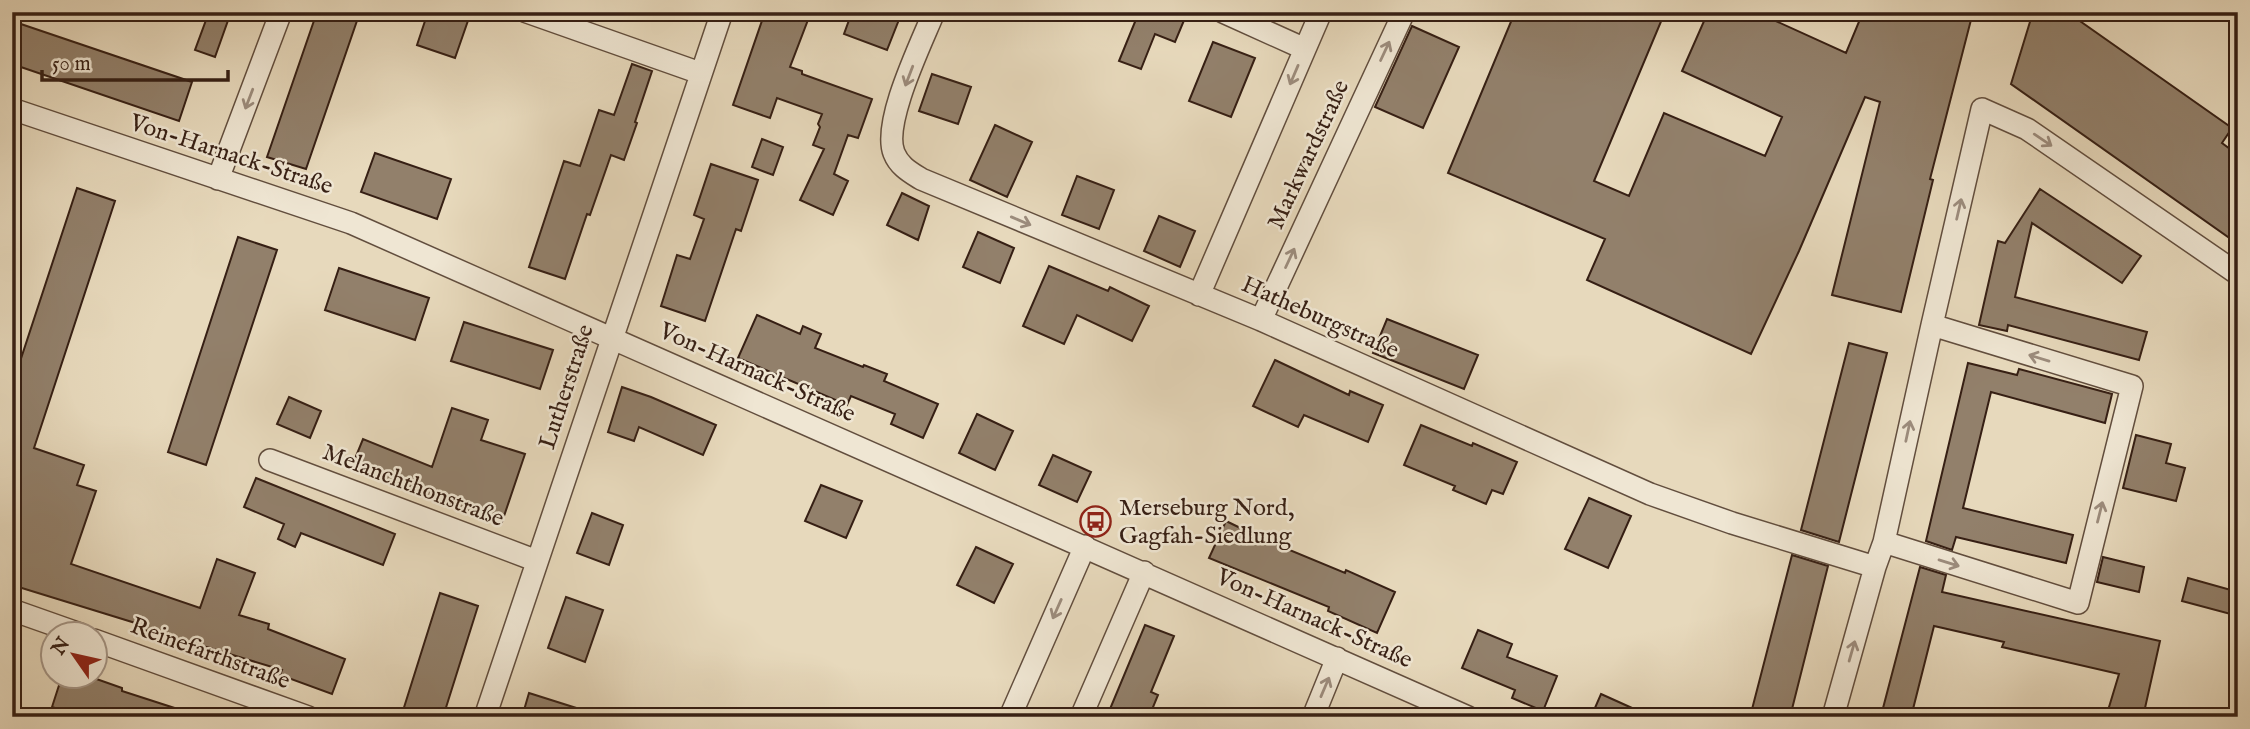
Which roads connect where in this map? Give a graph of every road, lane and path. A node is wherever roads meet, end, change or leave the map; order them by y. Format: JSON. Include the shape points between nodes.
{"nodes":[{"id":1,"x":281,"y":12,"type":"edge"},
{"id":2,"x":527,"y":12,"type":"edge"},
{"id":3,"x":722,"y":12,"type":"edge"},
{"id":4,"x":934,"y":12,"type":"edge"},
{"id":5,"x":1223,"y":12,"type":"edge"},
{"id":6,"x":1321,"y":12,"type":"edge"},
{"id":7,"x":1404,"y":12,"type":"edge"},
{"id":8,"x":1306,"y":49,"type":"junction"},
{"id":9,"x":700,"y":73,"type":"junction"},
{"id":10,"x":12,"y":108,"type":"edge"},
{"id":11,"x":218,"y":179,"type":"junction"},
{"id":12,"x":2238,"y":274,"type":"edge"},
{"id":13,"x":1199,"y":295,"type":"junction"},
{"id":14,"x":1261,"y":320,"type":"junction"},
{"id":15,"x":1931,"y":325,"type":"junction"},
{"id":16,"x":611,"y":337,"type":"junction"},
{"id":17,"x":270,"y":460,"type":"dead end"},
{"id":18,"x":1884,"y":542,"type":"junction"},
{"id":19,"x":1085,"y":546,"type":"junction"},
{"id":20,"x":537,"y":561,"type":"junction"},
{"id":21,"x":1875,"y":567,"type":"junction"},
{"id":22,"x":1144,"y":572,"type":"junction"},
{"id":23,"x":12,"y":610,"type":"edge"},
{"id":24,"x":39,"y":620,"type":"edge"},
{"id":25,"x":108,"y":645,"type":"edge"},
{"id":26,"x":1337,"y":657,"type":"junction"},
{"id":27,"x":308,"y":717,"type":"edge"},
{"id":28,"x":485,"y":717,"type":"edge"},
{"id":29,"x":1010,"y":717,"type":"edge"},
{"id":30,"x":1081,"y":717,"type":"edge"},
{"id":31,"x":1312,"y":717,"type":"edge"},
{"id":32,"x":1468,"y":717,"type":"edge"},
{"id":33,"x":1833,"y":717,"type":"edge"}],
"edges":[{"from":1,"to":11,"type":"street","one_way":true},
{"from":2,"to":9,"type":"street"},
{"from":3,"to":9,"type":"street","name":"Lutherstraße"},
{"from":4,"to":13,"type":"street","name":"Hatheburgstraße","one_way":true,"via":[[890,129],[902,167],[921,179]]},
{"from":5,"to":8,"type":"street"},
{"from":6,"to":8,"type":"street","name":"Markwardstraße"},
{"from":14,"to":7,"type":"street","name":"Markwardstraße","one_way":true},
{"from":8,"to":13,"type":"street","name":"Markwardstraße","one_way":true},
{"from":9,"to":16,"type":"street","name":"Lutherstraße"},
{"from":10,"to":11,"type":"street","name":"Von-Harnack-Straße"},
{"from":11,"to":16,"type":"street","name":"Von-Harnack-Straße","via":[[351,222]]},
{"from":15,"to":12,"type":"street","one_way":true,"via":[[1982,109],[2027,130]]},
{"from":13,"to":14,"type":"street","name":"Hatheburgstraße"},
{"from":14,"to":21,"type":"street","name":"Hatheburgstraße","via":[[1650,494]]},
{"from":18,"to":15,"type":"street","one_way":true},
{"from":18,"to":15,"type":"street","one_way":true,"via":[[2077,603],[2132,386]]},
{"from":16,"to":19,"type":"street","name":"Von-Harnack-Straße"},
{"from":16,"to":20,"type":"street","name":"Lutherstraße"},
{"from":17,"to":20,"type":"street","name":"Melanchthonstraße"},
{"from":18,"to":21,"type":"street"},
{"from":19,"to":22,"type":"street","name":"Von-Harnack-Straße"},
{"from":19,"to":29,"type":"street","one_way":true},
{"from":20,"to":28,"type":"street","name":"Lutherstraße"},
{"from":33,"to":21,"type":"street","one_way":true},
{"from":22,"to":26,"type":"street","name":"Von-Harnack-Straße"},
{"from":22,"to":30,"type":"street"},
{"from":23,"to":24,"type":"street"},
{"from":25,"to":27,"type":"street","name":"Reinefarthstraße"},
{"from":31,"to":26,"type":"street","one_way":true},
{"from":26,"to":32,"type":"street","name":"Von-Harnack-Straße"}]}
